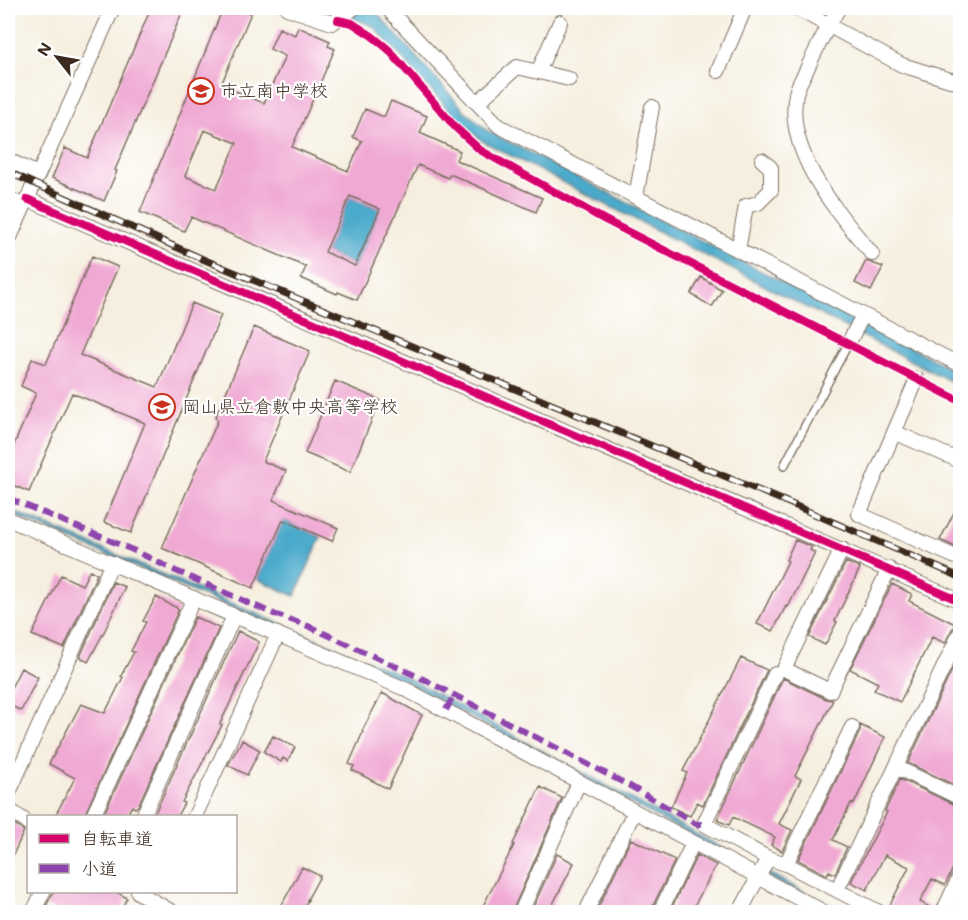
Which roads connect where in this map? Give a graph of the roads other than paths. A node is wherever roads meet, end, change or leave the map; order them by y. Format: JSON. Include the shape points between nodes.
{"nodes":[{"id":1,"x":112,"y":8,"type":"edge"},
{"id":2,"x":287,"y":8,"type":"edge"},
{"id":3,"x":354,"y":8,"type":"edge"},
{"id":4,"x":387,"y":8,"type":"edge"},
{"id":5,"x":745,"y":8,"type":"edge"},
{"id":6,"x":796,"y":8,"type":"edge"},
{"id":7,"x":839,"y":8,"type":"edge"},
{"id":8,"x":561,"y":21,"type":"dead end"},
{"id":9,"x":828,"y":26,"type":"junction"},
{"id":10,"x":718,"y":71,"type":"dead end"},
{"id":11,"x":538,"y":72,"type":"junction"},
{"id":12,"x":569,"y":79,"type":"dead end"},
{"id":13,"x":960,"y":83,"type":"edge"},
{"id":14,"x":477,"y":104,"type":"junction"},
{"id":15,"x":652,"y":107,"type":"dead end"},
{"id":16,"x":8,"y":160,"type":"edge"},
{"id":17,"x":762,"y":160,"type":"dead end"},
{"id":18,"x":38,"y":174,"type":"junction"},
{"id":19,"x":636,"y":197,"type":"junction"},
{"id":20,"x":8,"y":198,"type":"edge"},
{"id":21,"x":25,"y":202,"type":"junction"},
{"id":22,"x":8,"y":242,"type":"edge"},
{"id":23,"x":738,"y":250,"type":"junction"},
{"id":24,"x":872,"y":254,"type":"dead end"},
{"id":25,"x":862,"y":317,"type":"junction"},
{"id":26,"x":850,"y":342,"type":"joint"},
{"id":27,"x":960,"y":365,"type":"edge"},
{"id":28,"x":917,"y":380,"type":"dead end"},
{"id":29,"x":894,"y":432,"type":"junction"},
{"id":30,"x":960,"y":461,"type":"edge"},
{"id":31,"x":784,"y":466,"type":"dead end"},
{"id":32,"x":8,"y":519,"type":"edge"},
{"id":33,"x":842,"y":549,"type":"junction"},
{"id":34,"x":960,"y":560,"type":"edge"},
{"id":35,"x":112,"y":564,"type":"junction"},
{"id":36,"x":889,"y":569,"type":"junction"},
{"id":37,"x":194,"y":598,"type":"junction"},
{"id":38,"x":960,"y":601,"type":"edge"},
{"id":39,"x":234,"y":615,"type":"junction"},
{"id":40,"x":960,"y":633,"type":"edge"},
{"id":41,"x":278,"y":634,"type":"junction"},
{"id":42,"x":775,"y":674,"type":"dead end"},
{"id":43,"x":852,"y":727,"type":"dead end"},
{"id":44,"x":897,"y":767,"type":"junction"},
{"id":45,"x":579,"y":782,"type":"junction"},
{"id":46,"x":8,"y":795,"type":"edge"},
{"id":47,"x":960,"y":798,"type":"edge"},
{"id":48,"x":8,"y":809,"type":"edge"},
{"id":49,"x":634,"y":812,"type":"junction"},
{"id":50,"x":93,"y":815,"type":"edge"},
{"id":51,"x":143,"y":815,"type":"edge"},
{"id":52,"x":195,"y":815,"type":"edge"},
{"id":53,"x":27,"y":822,"type":"edge"},
{"id":54,"x":693,"y":843,"type":"junction"},
{"id":55,"x":786,"y":864,"type":"junction"},
{"id":56,"x":762,"y":869,"type":"junction"},
{"id":57,"x":960,"y":876,"type":"edge"},
{"id":58,"x":837,"y":890,"type":"junction"},
{"id":59,"x":42,"y":893,"type":"edge"},
{"id":60,"x":159,"y":897,"type":"edge"},
{"id":61,"x":33,"y":912,"type":"edge"},
{"id":62,"x":172,"y":912,"type":"edge"},
{"id":63,"x":521,"y":912,"type":"edge"},
{"id":64,"x":586,"y":912,"type":"edge"},
{"id":65,"x":660,"y":912,"type":"edge"},
{"id":66,"x":740,"y":912,"type":"edge"},
{"id":67,"x":824,"y":912,"type":"edge"},
{"id":68,"x":879,"y":912,"type":"edge"},
{"id":69,"x":943,"y":912,"type":"edge"}],
"edges":[{"from":1,"to":18,"type":"street"},
{"from":2,"to":3,"type":"street","via":[[332,23]]},
{"from":4,"to":14,"type":"street"},
{"from":5,"to":10,"type":"street"},
{"from":6,"to":9,"type":"street"},
{"from":7,"to":9,"type":"street"},
{"from":8,"to":11,"type":"street"},
{"from":9,"to":13,"type":"street","via":[[902,65]]},
{"from":9,"to":24,"type":"street","via":[[796,93],[795,133],[805,160],[838,213]]},
{"from":11,"to":12,"type":"street"},
{"from":11,"to":14,"type":"street","via":[[517,67]]},
{"from":14,"to":19,"type":"street","via":[[499,126]]},
{"from":15,"to":19,"type":"street"},
{"from":16,"to":18,"type":"street"},
{"from":17,"to":23,"type":"street","via":[[771,168],[771,190],[758,203],[746,206]]},
{"from":18,"to":21,"type":"street"},
{"from":19,"to":23,"type":"street"},
{"from":20,"to":21,"type":"street"},
{"from":21,"to":22,"type":"street"},
{"from":21,"to":33,"type":"street"},
{"from":23,"to":25,"type":"street"},
{"from":25,"to":26,"type":"street"},
{"from":25,"to":27,"type":"street"},
{"from":26,"to":31,"type":"lane"},
{"from":28,"to":29,"type":"street"},
{"from":29,"to":30,"type":"street"},
{"from":29,"to":34,"type":"street","via":[[859,513]]},
{"from":32,"to":35,"type":"street"},
{"from":33,"to":36,"type":"street"},
{"from":33,"to":36,"type":"street","via":[[784,669],[830,691]]},
{"from":35,"to":37,"type":"street"},
{"from":35,"to":46,"type":"street"},
{"from":36,"to":38,"type":"street"},
{"from":37,"to":39,"type":"street"},
{"from":37,"to":50,"type":"street"},
{"from":39,"to":41,"type":"street"},
{"from":39,"to":51,"type":"street"},
{"from":40,"to":44,"type":"street"},
{"from":41,"to":45,"type":"street","via":[[405,688]]},
{"from":41,"to":52,"type":"street"},
{"from":42,"to":56,"type":"street","via":[[704,824]]},
{"from":43,"to":55,"type":"street"},
{"from":44,"to":47,"type":"street"},
{"from":44,"to":58,"type":"street"},
{"from":45,"to":49,"type":"street"},
{"from":45,"to":63,"type":"street"},
{"from":48,"to":53,"type":"street"},
{"from":49,"to":54,"type":"street"},
{"from":49,"to":64,"type":"street"},
{"from":54,"to":56,"type":"street"},
{"from":54,"to":65,"type":"street"},
{"from":55,"to":56,"type":"street"},
{"from":55,"to":58,"type":"street"},
{"from":56,"to":66,"type":"street"},
{"from":56,"to":67,"type":"street"},
{"from":57,"to":69,"type":"street"},
{"from":58,"to":68,"type":"street"},
{"from":59,"to":61,"type":"street"},
{"from":60,"to":62,"type":"street"}]}
